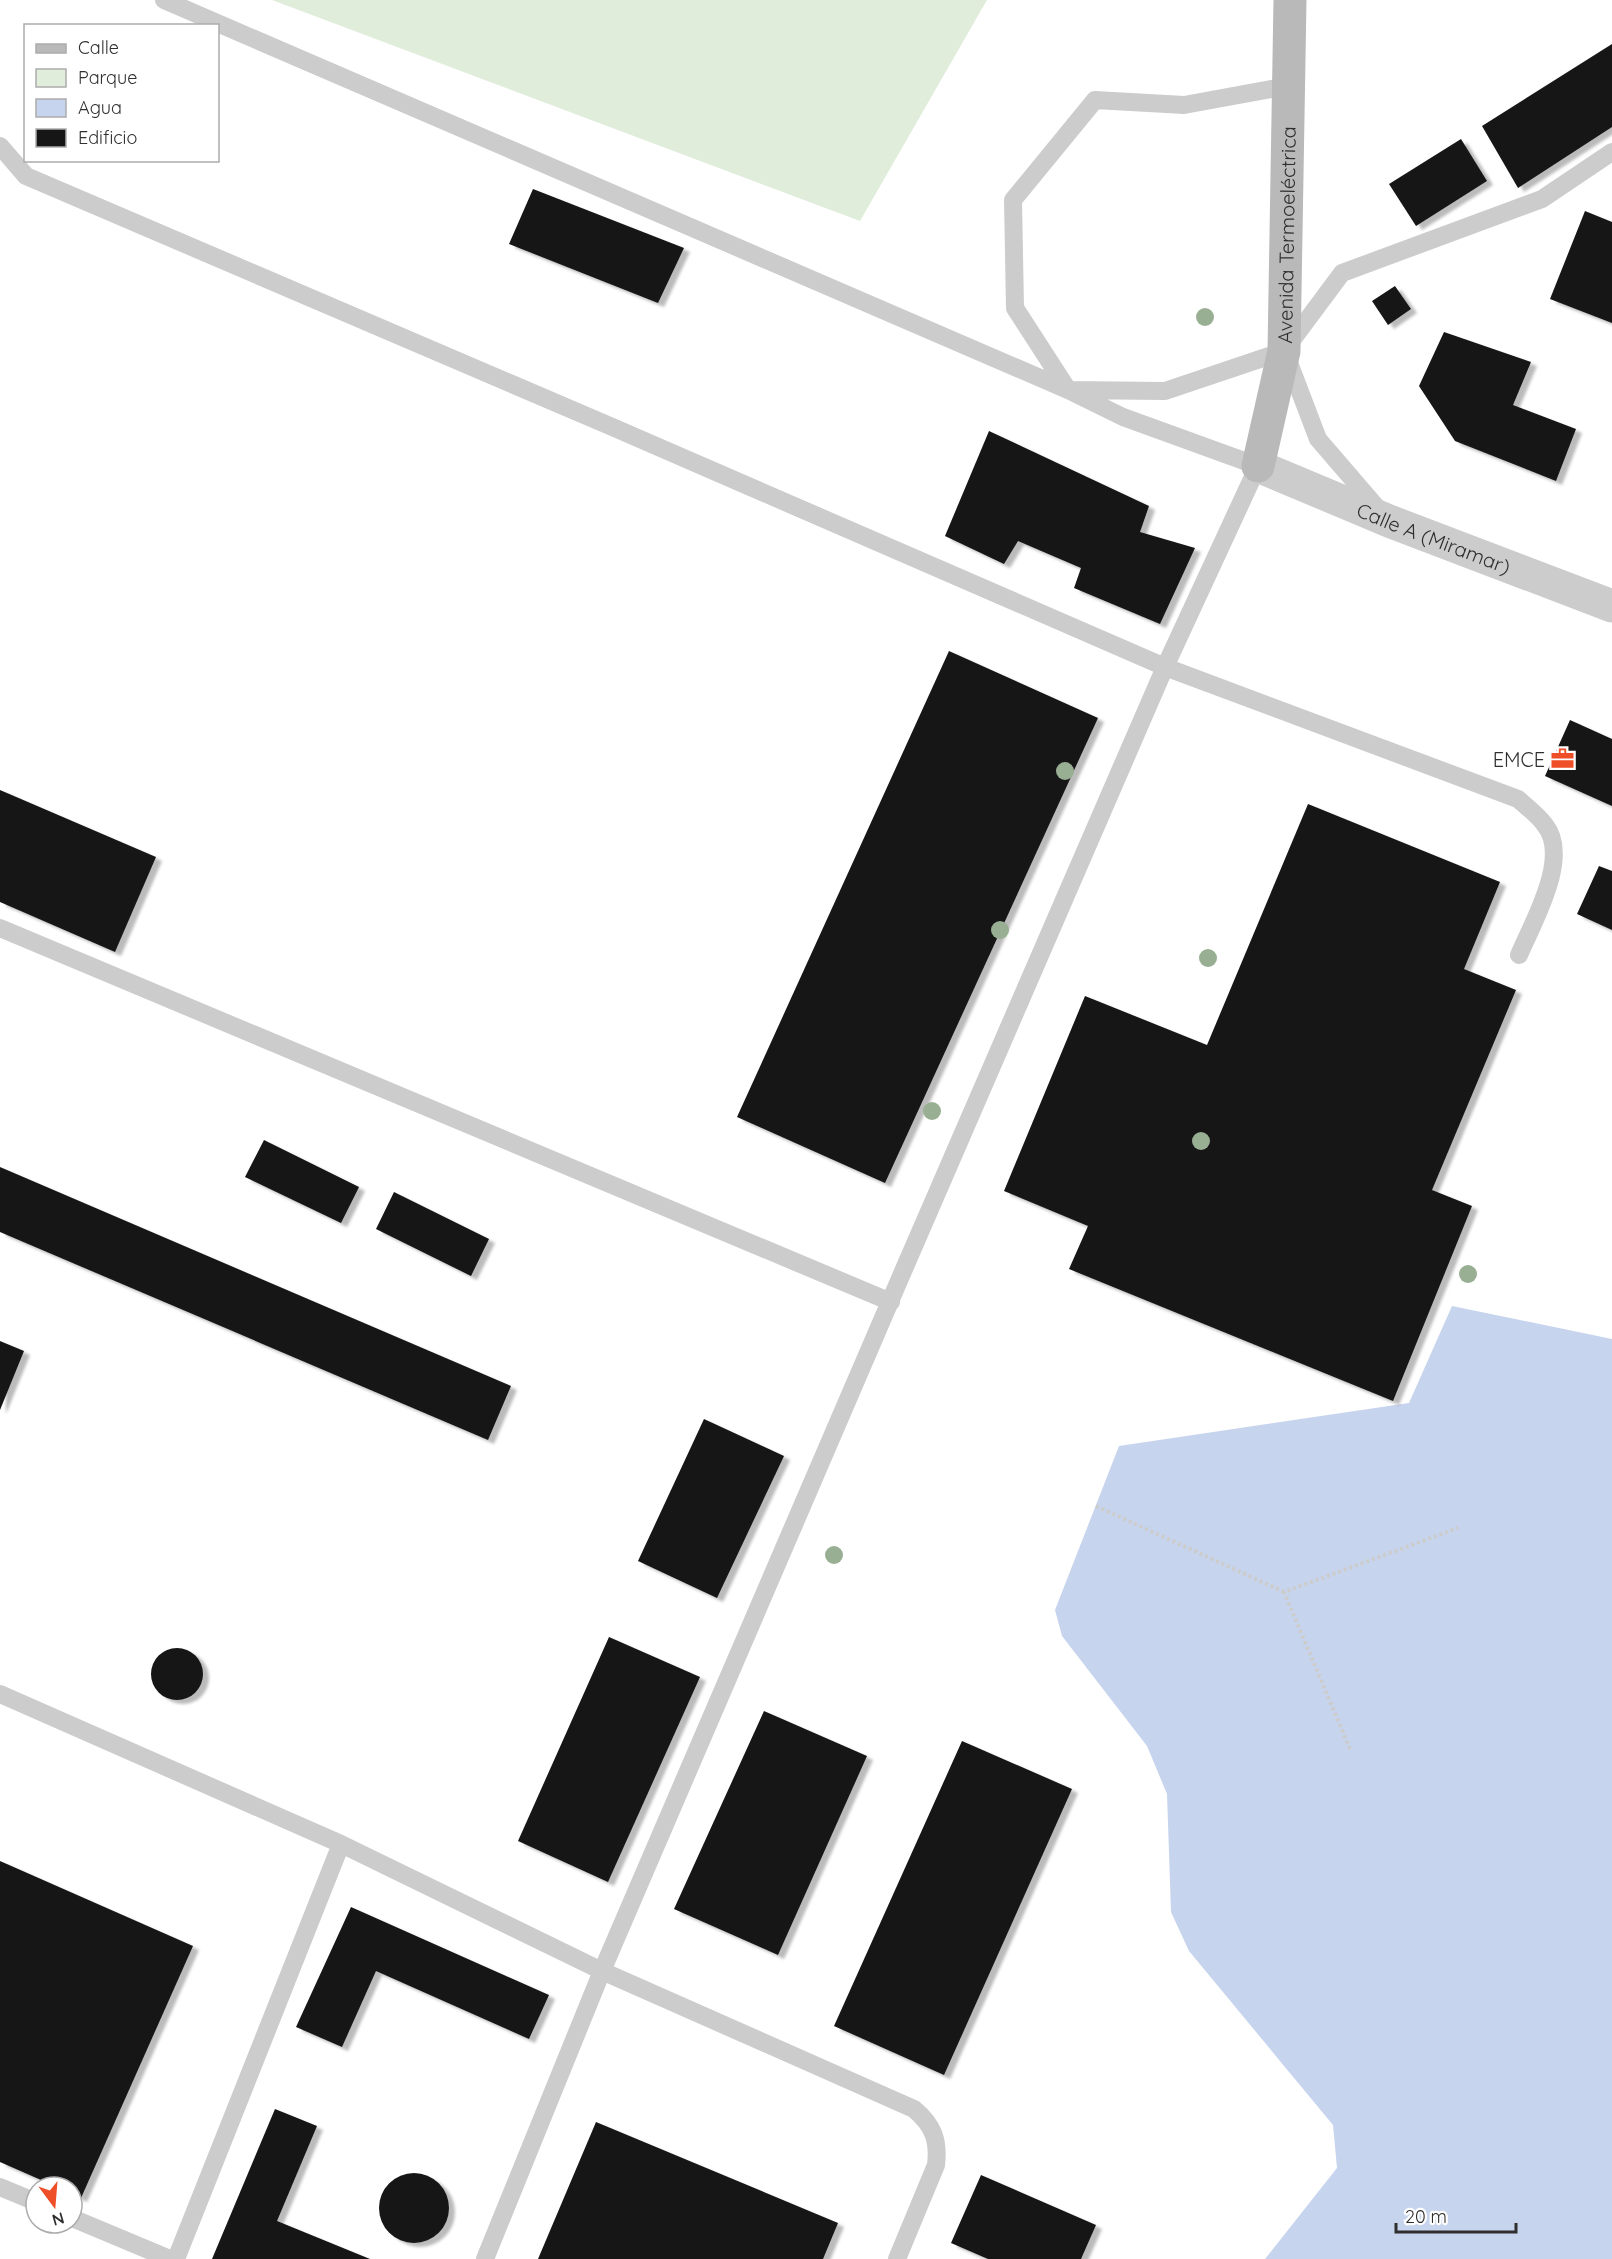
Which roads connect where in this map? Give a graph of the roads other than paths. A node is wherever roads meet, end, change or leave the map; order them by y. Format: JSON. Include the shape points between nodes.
{"nodes":[{"id":1,"x":164,"y":0,"type":"edge"},
{"id":2,"x":1290,"y":0,"type":"edge"},
{"id":3,"x":1288,"y":86,"type":"junction"},
{"id":4,"x":0,"y":146,"type":"edge"},
{"id":5,"x":1612,"y":152,"type":"edge"},
{"id":6,"x":1284,"y":351,"type":"junction"},
{"id":7,"x":1068,"y":390,"type":"junction"},
{"id":8,"x":1258,"y":466,"type":"junction"},
{"id":9,"x":1389,"y":521,"type":"junction"},
{"id":10,"x":1612,"y":606,"type":"edge"},
{"id":11,"x":1165,"y":667,"type":"junction"},
{"id":12,"x":0,"y":928,"type":"edge"},
{"id":13,"x":1519,"y":955,"type":"dead end"},
{"id":14,"x":891,"y":1302,"type":"junction"},
{"id":15,"x":0,"y":1694,"type":"edge"},
{"id":16,"x":341,"y":1844,"type":"junction"},
{"id":17,"x":602,"y":1971,"type":"junction"},
{"id":18,"x":0,"y":2187,"type":"edge"},
{"id":19,"x":24,"y":2197,"type":"edge"},
{"id":20,"x":84,"y":2223,"type":"edge"},
{"id":21,"x":170,"y":2259,"type":"edge"},
{"id":22,"x":176,"y":2259,"type":"edge"},
{"id":23,"x":485,"y":2259,"type":"edge"},
{"id":24,"x":897,"y":2259,"type":"edge"}],
"edges":[{"from":1,"to":7,"type":"lane"},
{"from":2,"to":3,"type":"main road","name":"Avenida Termoeléctrica"},
{"from":3,"to":6,"type":"main road","name":"Avenida Termoeléctrica"},
{"from":3,"to":7,"type":"lane","via":[[1184,105],[1095,100],[1012,200],[1015,308]]},
{"from":4,"to":11,"type":"lane","via":[[26,176]]},
{"from":5,"to":6,"type":"lane","via":[[1542,199],[1342,273]]},
{"from":6,"to":7,"type":"lane","via":[[1165,391]]},
{"from":6,"to":8,"type":"main road","name":"Avenida Termoeléctrica"},
{"from":6,"to":9,"type":"lane","via":[[1318,438]]},
{"from":7,"to":8,"type":"lane","via":[[1123,417]]},
{"from":8,"to":9,"type":"street","name":"Calle A (Miramar)"},
{"from":8,"to":11,"type":"lane"},
{"from":9,"to":10,"type":"street","name":"Calle A (Miramar)"},
{"from":11,"to":13,"type":"lane","via":[[1518,799],[1546,826],[1555,851],[1552,875]]},
{"from":11,"to":14,"type":"lane"},
{"from":12,"to":14,"type":"lane"},
{"from":14,"to":17,"type":"lane"},
{"from":15,"to":16,"type":"lane"},
{"from":16,"to":17,"type":"lane"},
{"from":16,"to":22,"type":"lane"},
{"from":17,"to":23,"type":"lane"},
{"from":17,"to":24,"type":"lane","via":[[914,2109],[926,2119],[938,2149],[936,2165]]},
{"from":18,"to":19,"type":"lane"},
{"from":20,"to":21,"type":"lane"}]}
